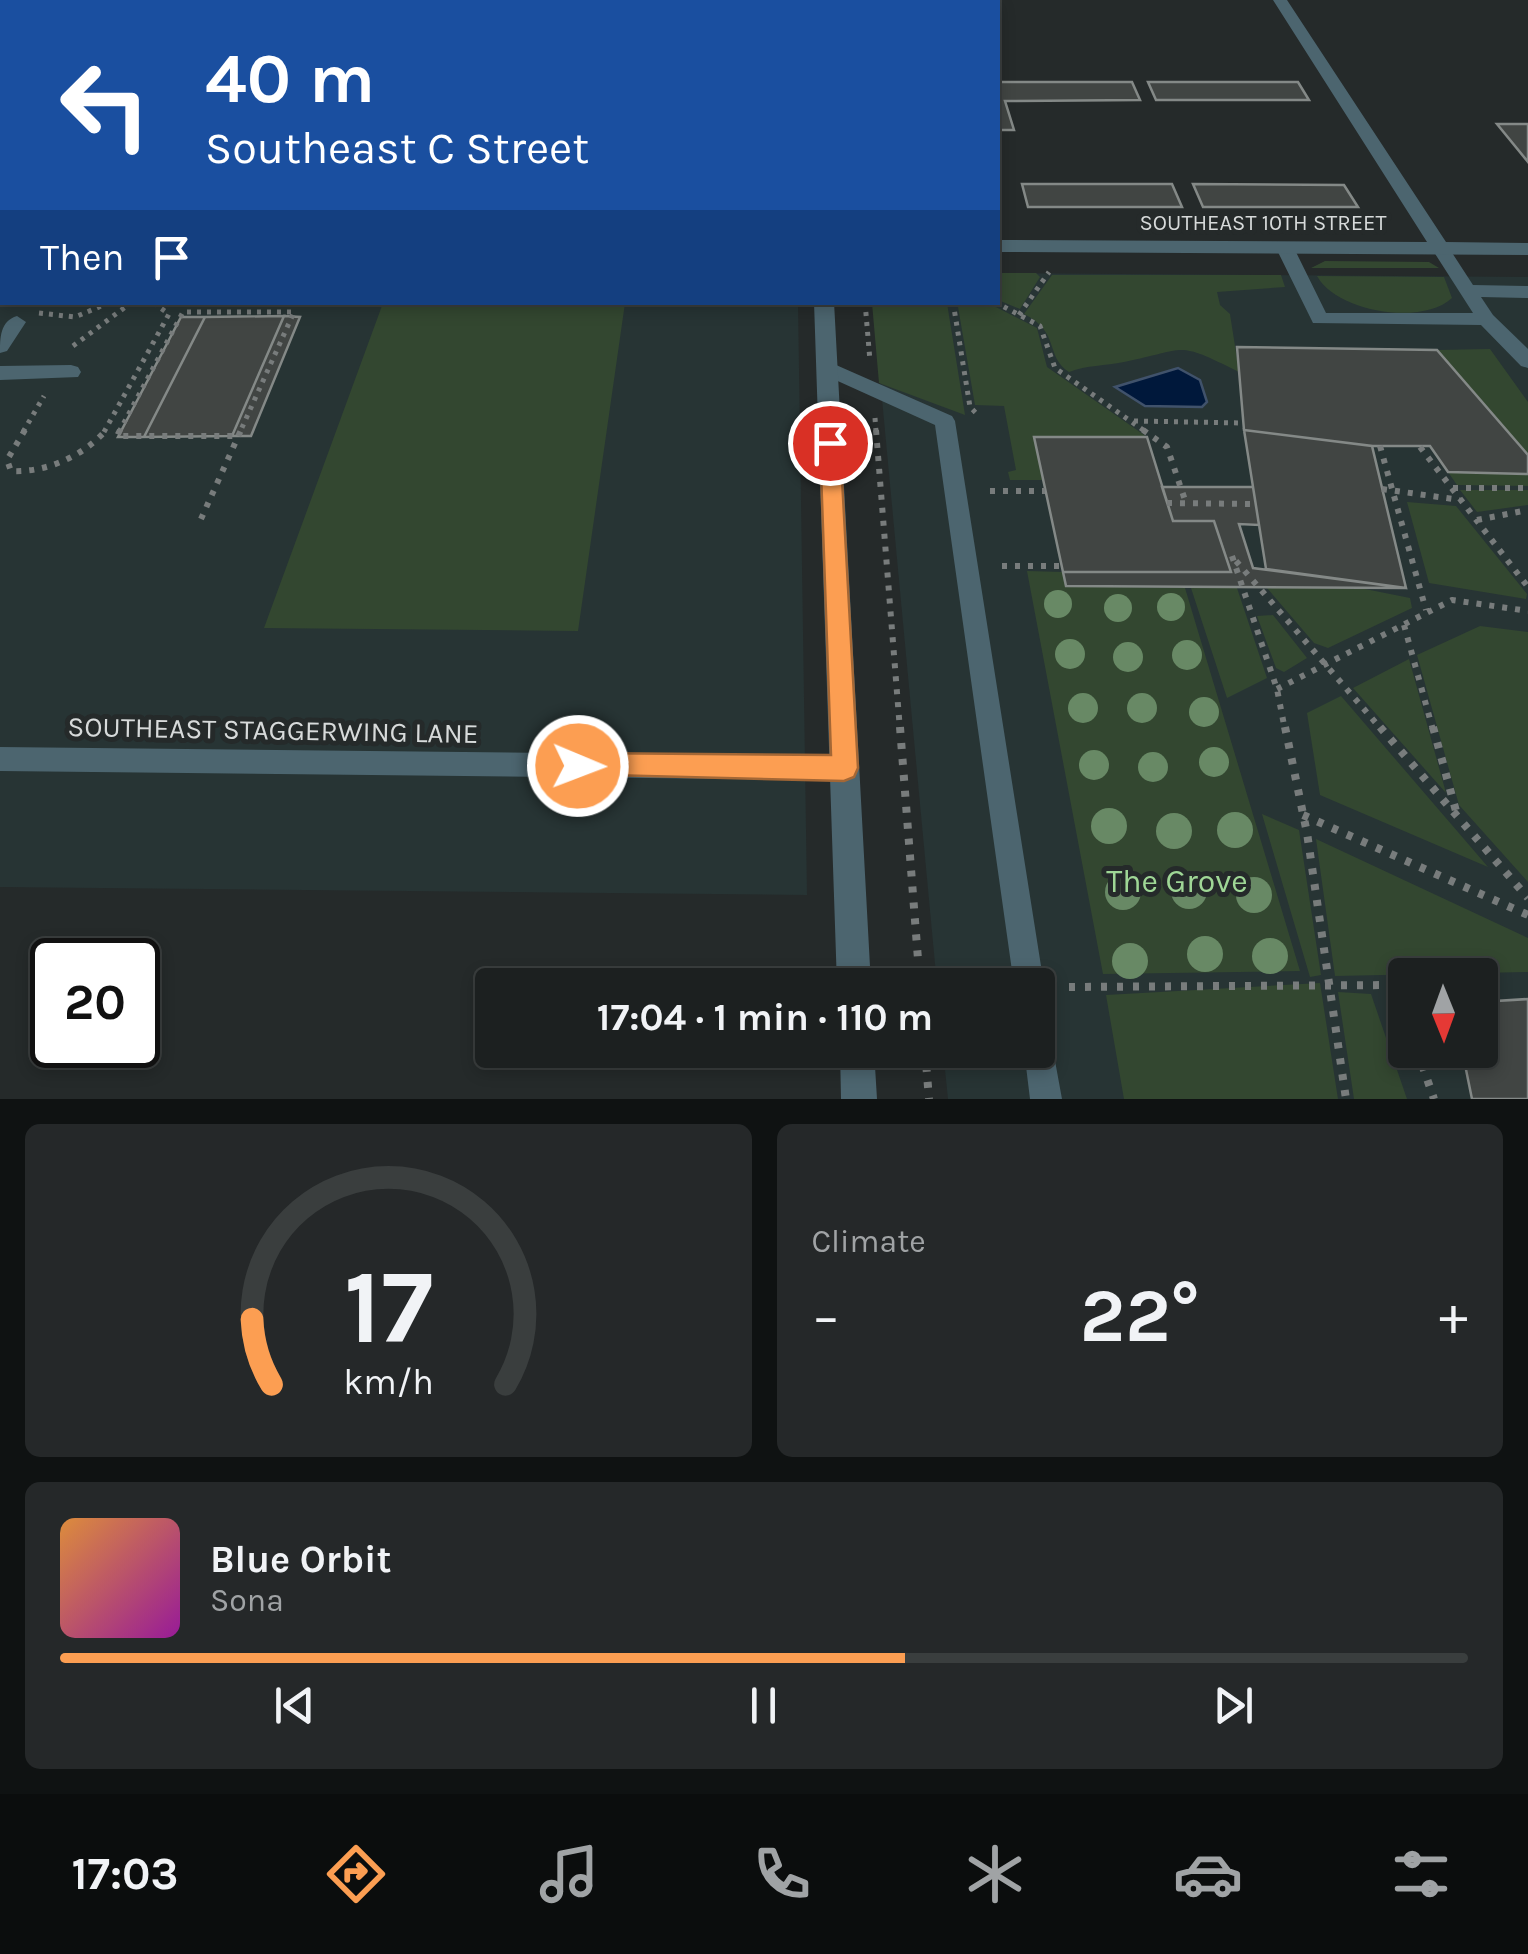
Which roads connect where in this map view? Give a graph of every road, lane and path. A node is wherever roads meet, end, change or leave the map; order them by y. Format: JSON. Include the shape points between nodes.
{"nodes":[{"id":1,"x":1280,"y":0,"type":"edge"},
{"id":2,"x":1000,"y":246,"type":"edge"},
{"id":3,"x":1285,"y":248,"type":"junction"},
{"id":4,"x":1441,"y":249,"type":"junction"},
{"id":5,"x":1528,"y":250,"type":"edge"},
{"id":6,"x":1049,"y":272,"type":"dead end"},
{"id":7,"x":1468,"y":291,"type":"junction"},
{"id":8,"x":1528,"y":292,"type":"edge"},
{"id":9,"x":1000,"y":304,"type":"edge"},
{"id":10,"x":105,"y":305,"type":"edge"},
{"id":11,"x":157,"y":305,"type":"edge"},
{"id":12,"x":824,"y":305,"type":"edge"},
{"id":13,"x":865,"y":305,"type":"edge"},
{"id":14,"x":953,"y":305,"type":"edge"},
{"id":15,"x":166,"y":311,"type":"joint"},
{"id":16,"x":1019,"y":315,"type":"junction"},
{"id":17,"x":25,"y":316,"type":"joint"},
{"id":18,"x":1486,"y":320,"type":"junction"},
{"id":19,"x":0,"y":346,"type":"edge"},
{"id":20,"x":1528,"y":361,"type":"edge"},
{"id":21,"x":827,"y":368,"type":"junction"},
{"id":22,"x":71,"y":372,"type":"dead end"},
{"id":23,"x":0,"y":373,"type":"edge"},
{"id":24,"x":872,"y":377,"type":"dead end"},
{"id":25,"x":874,"y":402,"type":"dead end"},
{"id":26,"x":977,"y":414,"type":"dead end"},
{"id":27,"x":1132,"y":421,"type":"junction"},
{"id":28,"x":1243,"y":423,"type":"dead end"},
{"id":29,"x":238,"y":432,"type":"junction"},
{"id":30,"x":1380,"y":446,"type":"dead end"},
{"id":31,"x":1420,"y":446,"type":"dead end"},
{"id":32,"x":26,"y":474,"type":"dead end"},
{"id":33,"x":1452,"y":488,"type":"junction"},
{"id":34,"x":1528,"y":488,"type":"edge"},
{"id":35,"x":1382,"y":489,"type":"dead end"},
{"id":36,"x":1392,"y":490,"type":"junction"},
{"id":37,"x":990,"y":491,"type":"dead end"},
{"id":38,"x":1046,"y":491,"type":"dead end"},
{"id":39,"x":1462,"y":500,"type":"junction"},
{"id":40,"x":1186,"y":503,"type":"junction"},
{"id":41,"x":1167,"y":504,"type":"dead end"},
{"id":42,"x":1256,"y":504,"type":"dead end"},
{"id":43,"x":1528,"y":510,"type":"edge"},
{"id":44,"x":201,"y":519,"type":"dead end"},
{"id":45,"x":1477,"y":520,"type":"junction"},
{"id":46,"x":1002,"y":566,"type":"dead end"},
{"id":47,"x":1062,"y":566,"type":"dead end"},
{"id":48,"x":1528,"y":586,"type":"edge"},
{"id":49,"x":1426,"y":610,"type":"junction"},
{"id":50,"x":1528,"y":611,"type":"edge"},
{"id":51,"x":1404,"y":625,"type":"junction"},
{"id":52,"x":1326,"y":664,"type":"junction"},
{"id":53,"x":1277,"y":689,"type":"junction"},
{"id":54,"x":0,"y":759,"type":"edge"},
{"id":55,"x":844,"y":768,"type":"junction"},
{"id":56,"x":1303,"y":815,"type":"junction"},
{"id":57,"x":1457,"y":817,"type":"junction"},
{"id":58,"x":1528,"y":898,"type":"edge"},
{"id":59,"x":1528,"y":915,"type":"edge"},
{"id":60,"x":853,"y":968,"type":"edge"},
{"id":61,"x":919,"y":968,"type":"edge"},
{"id":62,"x":1026,"y":968,"type":"edge"},
{"id":63,"x":1329,"y":983,"type":"junction"},
{"id":64,"x":1388,"y":985,"type":"edge"},
{"id":65,"x":1068,"y":987,"type":"dead end"},
{"id":66,"x":858,"y":1068,"type":"edge"},
{"id":67,"x":926,"y":1068,"type":"edge"},
{"id":68,"x":1042,"y":1068,"type":"edge"},
{"id":69,"x":1423,"y":1068,"type":"edge"},
{"id":70,"x":859,"y":1099,"type":"edge"},
{"id":71,"x":929,"y":1099,"type":"edge"},
{"id":72,"x":1046,"y":1099,"type":"edge"},
{"id":73,"x":1346,"y":1099,"type":"edge"},
{"id":74,"x":1434,"y":1099,"type":"edge"}],
"edges":[{"from":1,"to":4,"type":"street"},
{"from":2,"to":3,"type":"street","name":"SOUTHEAST 10TH STREET"},
{"from":3,"to":4,"type":"street","name":"SOUTHEAST 10TH STREET"},
{"from":3,"to":18,"type":"lane","via":[[1320,318]]},
{"from":4,"to":5,"type":"street","name":"SOUTHEAST 10TH STREET"},
{"from":4,"to":7,"type":"lane"},
{"from":6,"to":16,"type":"path"},
{"from":7,"to":8,"type":"lane"},
{"from":7,"to":18,"type":"lane"},
{"from":9,"to":16,"type":"path"},
{"from":10,"to":17,"type":"path","via":[[75,317]]},
{"from":11,"to":15,"type":"path"},
{"from":12,"to":21,"type":"street"},
{"from":13,"to":24,"type":"path"},
{"from":14,"to":26,"type":"path","via":[[970,407]]},
{"from":15,"to":32,"type":"path","via":[[96,441]]},
{"from":16,"to":27,"type":"path","via":[[1040,326],[1055,368]]},
{"from":17,"to":19,"type":"lane"},
{"from":18,"to":20,"type":"lane"},
{"from":21,"to":55,"type":"street"},
{"from":21,"to":62,"type":"lane","via":[[945,421]]},
{"from":22,"to":23,"type":"lane"},
{"from":25,"to":61,"type":"path"},
{"from":27,"to":28,"type":"path"},
{"from":27,"to":40,"type":"path","via":[[1167,447]]},
{"from":29,"to":29,"type":"path","via":[[117,436],[183,312],[294,312]]},
{"from":29,"to":44,"type":"path"},
{"from":30,"to":36,"type":"path"},
{"from":31,"to":33,"type":"path"},
{"from":33,"to":34,"type":"path"},
{"from":33,"to":39,"type":"path"},
{"from":35,"to":36,"type":"path"},
{"from":36,"to":39,"type":"path"},
{"from":36,"to":49,"type":"path"},
{"from":37,"to":38,"type":"path"},
{"from":39,"to":45,"type":"path"},
{"from":40,"to":41,"type":"path"},
{"from":40,"to":42,"type":"path"},
{"from":43,"to":45,"type":"path"},
{"from":45,"to":48,"type":"path"},
{"from":46,"to":47,"type":"path"},
{"from":49,"to":50,"type":"path","via":[[1452,600]]},
{"from":49,"to":51,"type":"path"},
{"from":51,"to":52,"type":"path"},
{"from":51,"to":57,"type":"path"},
{"from":52,"to":53,"type":"path"},
{"from":52,"to":53,"type":"path","via":[[1232,556]]},
{"from":52,"to":57,"type":"path"},
{"from":53,"to":56,"type":"path"},
{"from":54,"to":55,"type":"lane","name":"SOUTHEAST STAGGERWING LANE"},
{"from":55,"to":60,"type":"street"},
{"from":56,"to":59,"type":"path"},
{"from":56,"to":63,"type":"path"},
{"from":57,"to":58,"type":"path"},
{"from":63,"to":64,"type":"path"},
{"from":63,"to":65,"type":"path"},
{"from":63,"to":73,"type":"path"},
{"from":66,"to":70,"type":"street"},
{"from":67,"to":71,"type":"path"},
{"from":68,"to":72,"type":"lane"},
{"from":69,"to":74,"type":"path"}]}
